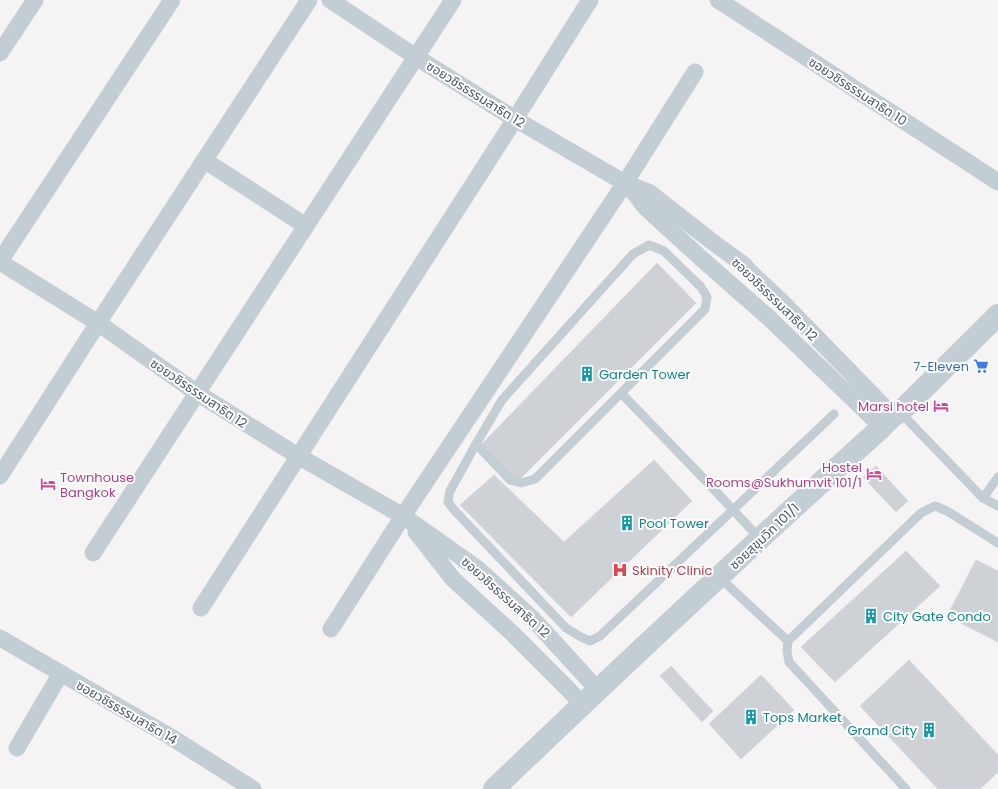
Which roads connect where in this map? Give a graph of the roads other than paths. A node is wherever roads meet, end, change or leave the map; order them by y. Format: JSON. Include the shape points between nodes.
{"nodes":[{"id":1,"x":35,"y":0,"type":"edge"},
{"id":2,"x":172,"y":0,"type":"edge"},
{"id":3,"x":309,"y":0,"type":"edge"},
{"id":4,"x":330,"y":0,"type":"edge"},
{"id":5,"x":453,"y":0,"type":"edge"},
{"id":6,"x":590,"y":0,"type":"edge"},
{"id":7,"x":718,"y":0,"type":"edge"},
{"id":8,"x":0,"y":53,"type":"edge"},
{"id":9,"x":416,"y":57,"type":"junction"},
{"id":10,"x":695,"y":72,"type":"dead end"},
{"id":11,"x":515,"y":119,"type":"junction"},
{"id":12,"x":204,"y":160,"type":"junction"},
{"id":13,"x":998,"y":182,"type":"edge"},
{"id":14,"x":626,"y":183,"type":"junction"},
{"id":15,"x":306,"y":226,"type":"junction"},
{"id":16,"x":0,"y":261,"type":"edge"},
{"id":17,"x":98,"y":323,"type":"junction"},
{"id":18,"x":995,"y":324,"type":"edge"},
{"id":19,"x":197,"y":393,"type":"junction"},
{"id":20,"x":621,"y":394,"type":"junction"},
{"id":21,"x":834,"y":414,"type":"dead end"},
{"id":22,"x":892,"y":418,"type":"junction"},
{"id":23,"x":476,"y":444,"type":"junction"},
{"id":24,"x":298,"y":456,"type":"junction"},
{"id":25,"x":0,"y":476,"type":"edge"},
{"id":26,"x":998,"y":477,"type":"edge"},
{"id":27,"x":983,"y":498,"type":"junction"},
{"id":28,"x":998,"y":506,"type":"edge"},
{"id":29,"x":733,"y":509,"type":"junction"},
{"id":30,"x":403,"y":516,"type":"junction"},
{"id":31,"x":760,"y":539,"type":"junction"},
{"id":32,"x":998,"y":543,"type":"edge"},
{"id":33,"x":93,"y":553,"type":"dead end"},
{"id":34,"x":718,"y":578,"type":"junction"},
{"id":35,"x":201,"y":608,"type":"dead end"},
{"id":36,"x":331,"y":629,"type":"dead end"},
{"id":37,"x":0,"y":638,"type":"edge"},
{"id":38,"x":788,"y":641,"type":"junction"},
{"id":39,"x":61,"y":673,"type":"junction"},
{"id":40,"x":598,"y":690,"type":"junction"},
{"id":41,"x":582,"y":704,"type":"junction"},
{"id":42,"x":18,"y":748,"type":"dead end"},
{"id":43,"x":253,"y":789,"type":"edge"},
{"id":44,"x":494,"y":789,"type":"edge"},
{"id":45,"x":906,"y":789,"type":"edge"}],
"edges":[{"from":1,"to":8,"type":"street"},
{"from":2,"to":16,"type":"street"},
{"from":3,"to":12,"type":"street"},
{"from":4,"to":9,"type":"street","name":"ซอยวชิรธรรมสาธิต 12"},
{"from":5,"to":9,"type":"street"},
{"from":6,"to":11,"type":"street"},
{"from":7,"to":13,"type":"street","name":"ซอยวชิรธรรมสาธิต 10"},
{"from":9,"to":11,"type":"street","name":"ซอยวชิรธรรมสาธิต 12"},
{"from":9,"to":15,"type":"street"},
{"from":10,"to":14,"type":"street"},
{"from":11,"to":14,"type":"street","name":"ซอยวชิรธรรมสาธิต 12"},
{"from":11,"to":24,"type":"street"},
{"from":12,"to":15,"type":"street"},
{"from":12,"to":17,"type":"street"},
{"from":14,"to":22,"type":"street","name":"ซอยวชิรธรรมสาธิต 12","via":[[646,208],[703,260],[769,318]]},
{"from":14,"to":22,"type":"street","name":"ซอยวชิรธรรมสาธิต 12","via":[[650,193],[744,265]]},
{"from":14,"to":30,"type":"street"},
{"from":15,"to":19,"type":"street"},
{"from":16,"to":17,"type":"street","name":"ซอยวชิรธรรมสาธิต 12"},
{"from":17,"to":19,"type":"street","name":"ซอยวชิรธรรมสาธิต 12"},
{"from":17,"to":25,"type":"street"},
{"from":18,"to":22,"type":"street","name":"ซอยสุขุมวิท 101/1"},
{"from":19,"to":24,"type":"street","name":"ซอยวชิรธรรมสาธิต 12"},
{"from":19,"to":33,"type":"street"},
{"from":20,"to":23,"type":"lane","via":[[535,479],[521,483],[510,480]]},
{"from":20,"to":23,"type":"lane","via":[[705,309],[707,297],[702,287],[664,251],[649,245],[633,254],[502,400]]},
{"from":20,"to":29,"type":"lane"},
{"from":21,"to":29,"type":"lane"},
{"from":22,"to":27,"type":"lane"},
{"from":22,"to":31,"type":"street","name":"ซอยสุขุมวิท 101/1"},
{"from":23,"to":29,"type":"lane","via":[[450,491],[448,502],[566,628],[590,640],[600,636]]},
{"from":24,"to":30,"type":"street","name":"ซอยวชิรธรรมสาธิต 12"},
{"from":24,"to":35,"type":"street"},
{"from":26,"to":27,"type":"lane"},
{"from":27,"to":28,"type":"lane"},
{"from":29,"to":31,"type":"lane"},
{"from":30,"to":36,"type":"street"},
{"from":30,"to":40,"type":"street","name":"ซอยวชิรธรรมสาธิต 12","via":[[478,569],[533,619]]},
{"from":30,"to":41,"type":"street","name":"ซอยวชิรธรรมสาธิต 12","via":[[453,579],[512,633]]},
{"from":31,"to":34,"type":"street","name":"ซอยสุขุมวิท 101/1"},
{"from":32,"to":38,"type":"lane","via":[[935,506],[921,513]]},
{"from":34,"to":38,"type":"lane"},
{"from":34,"to":40,"type":"street","name":"ซอยสุขุมวิท 101/1"},
{"from":37,"to":39,"type":"street","name":"ซอยวชิรธรรมสาธิต 14"},
{"from":38,"to":45,"type":"lane","via":[[789,662]]},
{"from":39,"to":42,"type":"street"},
{"from":39,"to":43,"type":"street","name":"ซอยวชิรธรรมสาธิต 14","via":[[171,737]]},
{"from":40,"to":41,"type":"street","name":"ซอยสุขุมวิท 101/1"},
{"from":41,"to":44,"type":"street","name":"ซอยสุขุมวิท 101/1"}]}
